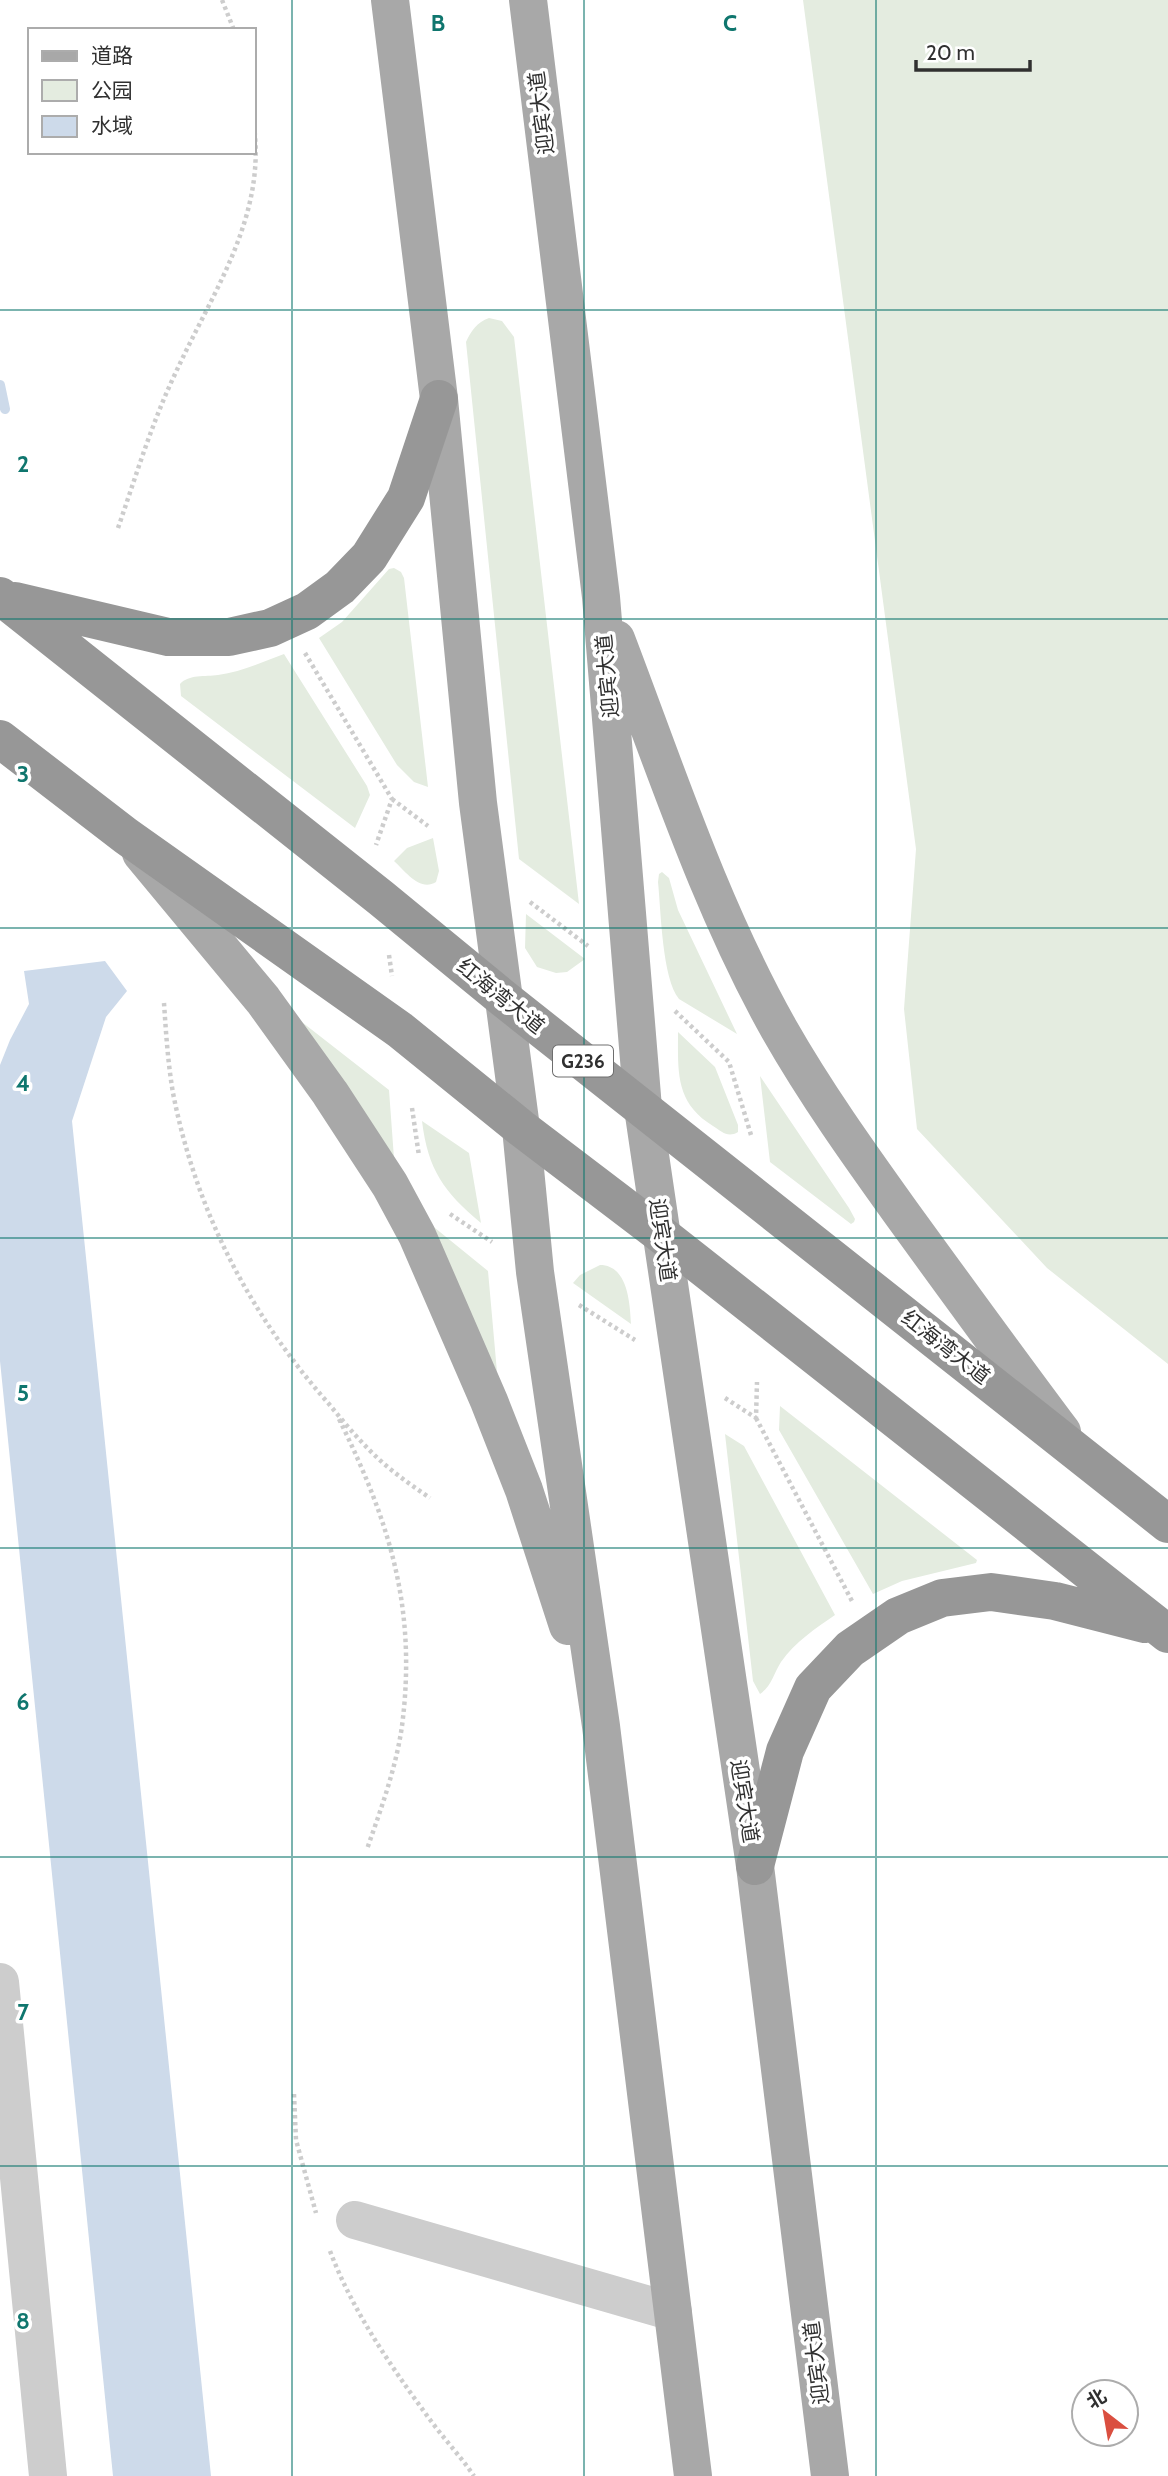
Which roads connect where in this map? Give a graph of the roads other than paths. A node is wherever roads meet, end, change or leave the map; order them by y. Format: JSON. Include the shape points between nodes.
{"nodes":[{"id":1,"x":390,"y":0,"type":"edge"},
{"id":2,"x":528,"y":0,"type":"edge"},
{"id":3,"x":439,"y":399,"type":"junction"},
{"id":4,"x":1,"y":597,"type":"edge"},
{"id":5,"x":601,"y":597,"type":"junction"},
{"id":6,"x":0,"y":739,"type":"edge"},
{"id":7,"x":126,"y":835,"type":"junction"},
{"id":8,"x":504,"y":999,"type":"junction"},
{"id":9,"x":643,"y":1108,"type":"junction"},
{"id":10,"x":521,"y":1128,"type":"junction"},
{"id":11,"x":663,"y":1237,"type":"junction"},
{"id":12,"x":1073,"y":1448,"type":"junction"},
{"id":13,"x":1168,"y":1524,"type":"edge"},
{"id":14,"x":1164,"y":1631,"type":"edge"},
{"id":15,"x":601,"y":1726,"type":"junction"},
{"id":16,"x":755,"y":1866,"type":"junction"},
{"id":17,"x":0,"y":1982,"type":"edge"},
{"id":18,"x":341,"y":2231,"type":"road end"},
{"id":19,"x":673,"y":2312,"type":"junction"},
{"id":20,"x":48,"y":2476,"type":"edge"},
{"id":21,"x":693,"y":2476,"type":"edge"},
{"id":22,"x":830,"y":2476,"type":"edge"}],
"edges":[{"from":1,"to":3,"type":"main road"},
{"from":2,"to":5,"type":"main road","name":"迎宾大道"},
{"from":3,"to":4,"type":"highway","via":[[406,498],[369,557],[340,587],[307,611],[270,628],[229,637],[168,637]]},
{"from":3,"to":8,"type":"main road","via":[[478,803]]},
{"from":4,"to":8,"type":"highway","name":"红海湾大道","number":"G236"},
{"from":5,"to":9,"type":"main road","name":"迎宾大道"},
{"from":5,"to":12,"type":"main road","via":[[723,913],[779,1028],[811,1085],[860,1155]]},
{"from":6,"to":7,"type":"highway"},
{"from":7,"to":10,"type":"highway","via":[[400,1030]]},
{"from":7,"to":15,"type":"main road","via":[[263,1000],[390,1185],[417,1235],[524,1490]]},
{"from":8,"to":9,"type":"highway","name":"红海湾大道","number":"G236"},
{"from":8,"to":10,"type":"main road"},
{"from":9,"to":11,"type":"main road","name":"迎宾大道"},
{"from":9,"to":12,"type":"highway","name":"红海湾大道","number":"G236"},
{"from":10,"to":11,"type":"highway"},
{"from":10,"to":15,"type":"main road","via":[[534,1272]]},
{"from":11,"to":14,"type":"highway"},
{"from":11,"to":16,"type":"main road","name":"迎宾大道"},
{"from":12,"to":13,"type":"highway","name":"红海湾大道","number":"G236"},
{"from":14,"to":16,"type":"highway","via":[[1055,1601],[991,1592],[942,1598],[898,1616],[850,1649],[813,1688],[785,1751]]},
{"from":15,"to":19,"type":"main road"},
{"from":16,"to":22,"type":"main road","name":"迎宾大道"},
{"from":17,"to":20,"type":"street"},
{"from":18,"to":19,"type":"street"},
{"from":19,"to":21,"type":"main road"}]}
